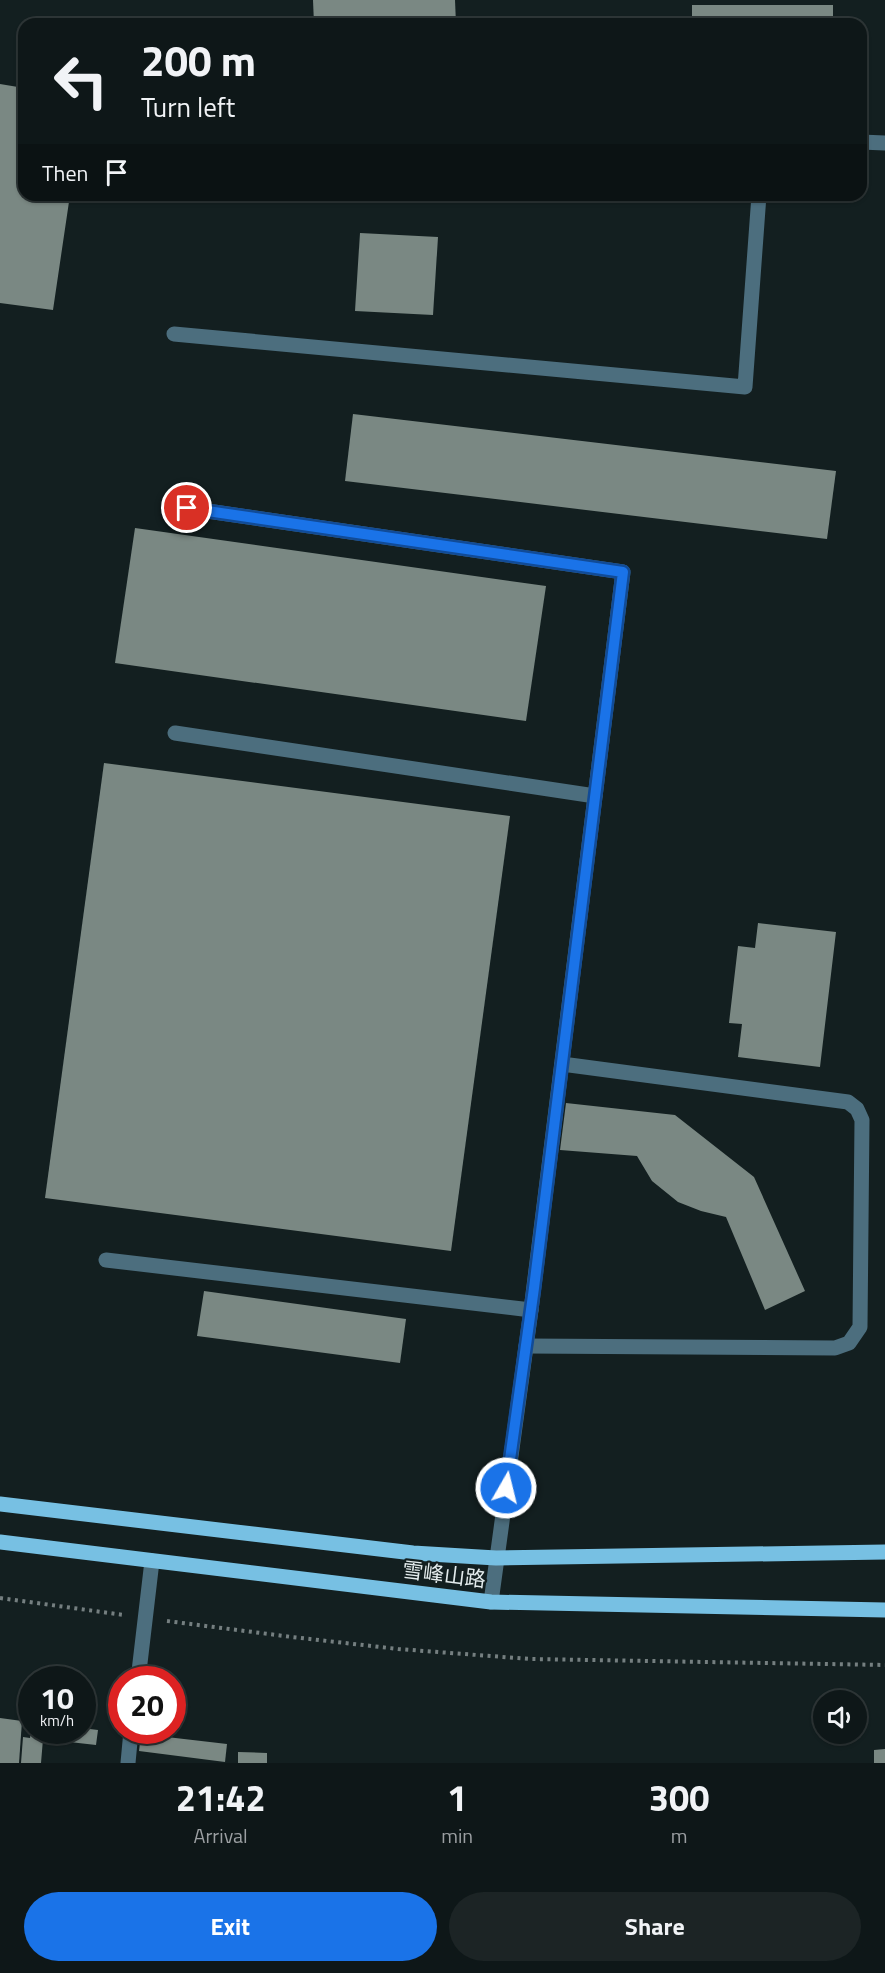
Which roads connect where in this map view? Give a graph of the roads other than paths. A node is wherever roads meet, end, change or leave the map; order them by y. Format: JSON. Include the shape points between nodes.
{"nodes":[{"id":1,"x":867,"y":142,"type":"edge"},
{"id":2,"x":885,"y":143,"type":"edge"},
{"id":3,"x":759,"y":201,"type":"edge"},
{"id":4,"x":174,"y":334,"type":"dead end"},
{"id":5,"x":187,"y":508,"type":"dead end"},
{"id":6,"x":175,"y":733,"type":"dead end"},
{"id":7,"x":595,"y":796,"type":"junction"},
{"id":8,"x":562,"y":1064,"type":"junction"},
{"id":9,"x":106,"y":1260,"type":"dead end"},
{"id":10,"x":531,"y":1310,"type":"junction"},
{"id":11,"x":526,"y":1346,"type":"junction"},
{"id":12,"x":0,"y":1504,"type":"edge"},
{"id":13,"x":0,"y":1542,"type":"edge"},
{"id":14,"x":885,"y":1552,"type":"edge"},
{"id":15,"x":496,"y":1558,"type":"junction"},
{"id":16,"x":152,"y":1561,"type":"junction"},
{"id":17,"x":491,"y":1602,"type":"junction"},
{"id":18,"x":885,"y":1610,"type":"edge"},
{"id":19,"x":140,"y":1666,"type":"edge"},
{"id":20,"x":130,"y":1744,"type":"edge"},
{"id":21,"x":128,"y":1763,"type":"edge"}],
"edges":[{"from":1,"to":2,"type":"lane"},
{"from":3,"to":4,"type":"lane","via":[[745,387]]},
{"from":5,"to":7,"type":"lane","via":[[623,572]]},
{"from":6,"to":7,"type":"lane"},
{"from":7,"to":8,"type":"lane"},
{"from":8,"to":10,"type":"lane"},
{"from":8,"to":11,"type":"lane","via":[[848,1102],[857,1109],[862,1120],[860,1327],[849,1343],[835,1348]]},
{"from":9,"to":10,"type":"lane"},
{"from":10,"to":11,"type":"lane"},
{"from":11,"to":15,"type":"lane"},
{"from":12,"to":15,"type":"main road","name":"雪峰山路","via":[[413,1553]]},
{"from":13,"to":16,"type":"main road","name":"雪峰山路"},
{"from":14,"to":15,"type":"main road","name":"雪峰山路"},
{"from":15,"to":17,"type":"lane"},
{"from":16,"to":17,"type":"main road","name":"雪峰山路"},
{"from":16,"to":19,"type":"lane"},
{"from":17,"to":18,"type":"main road","name":"雪峰山路"},
{"from":20,"to":21,"type":"lane"}]}
